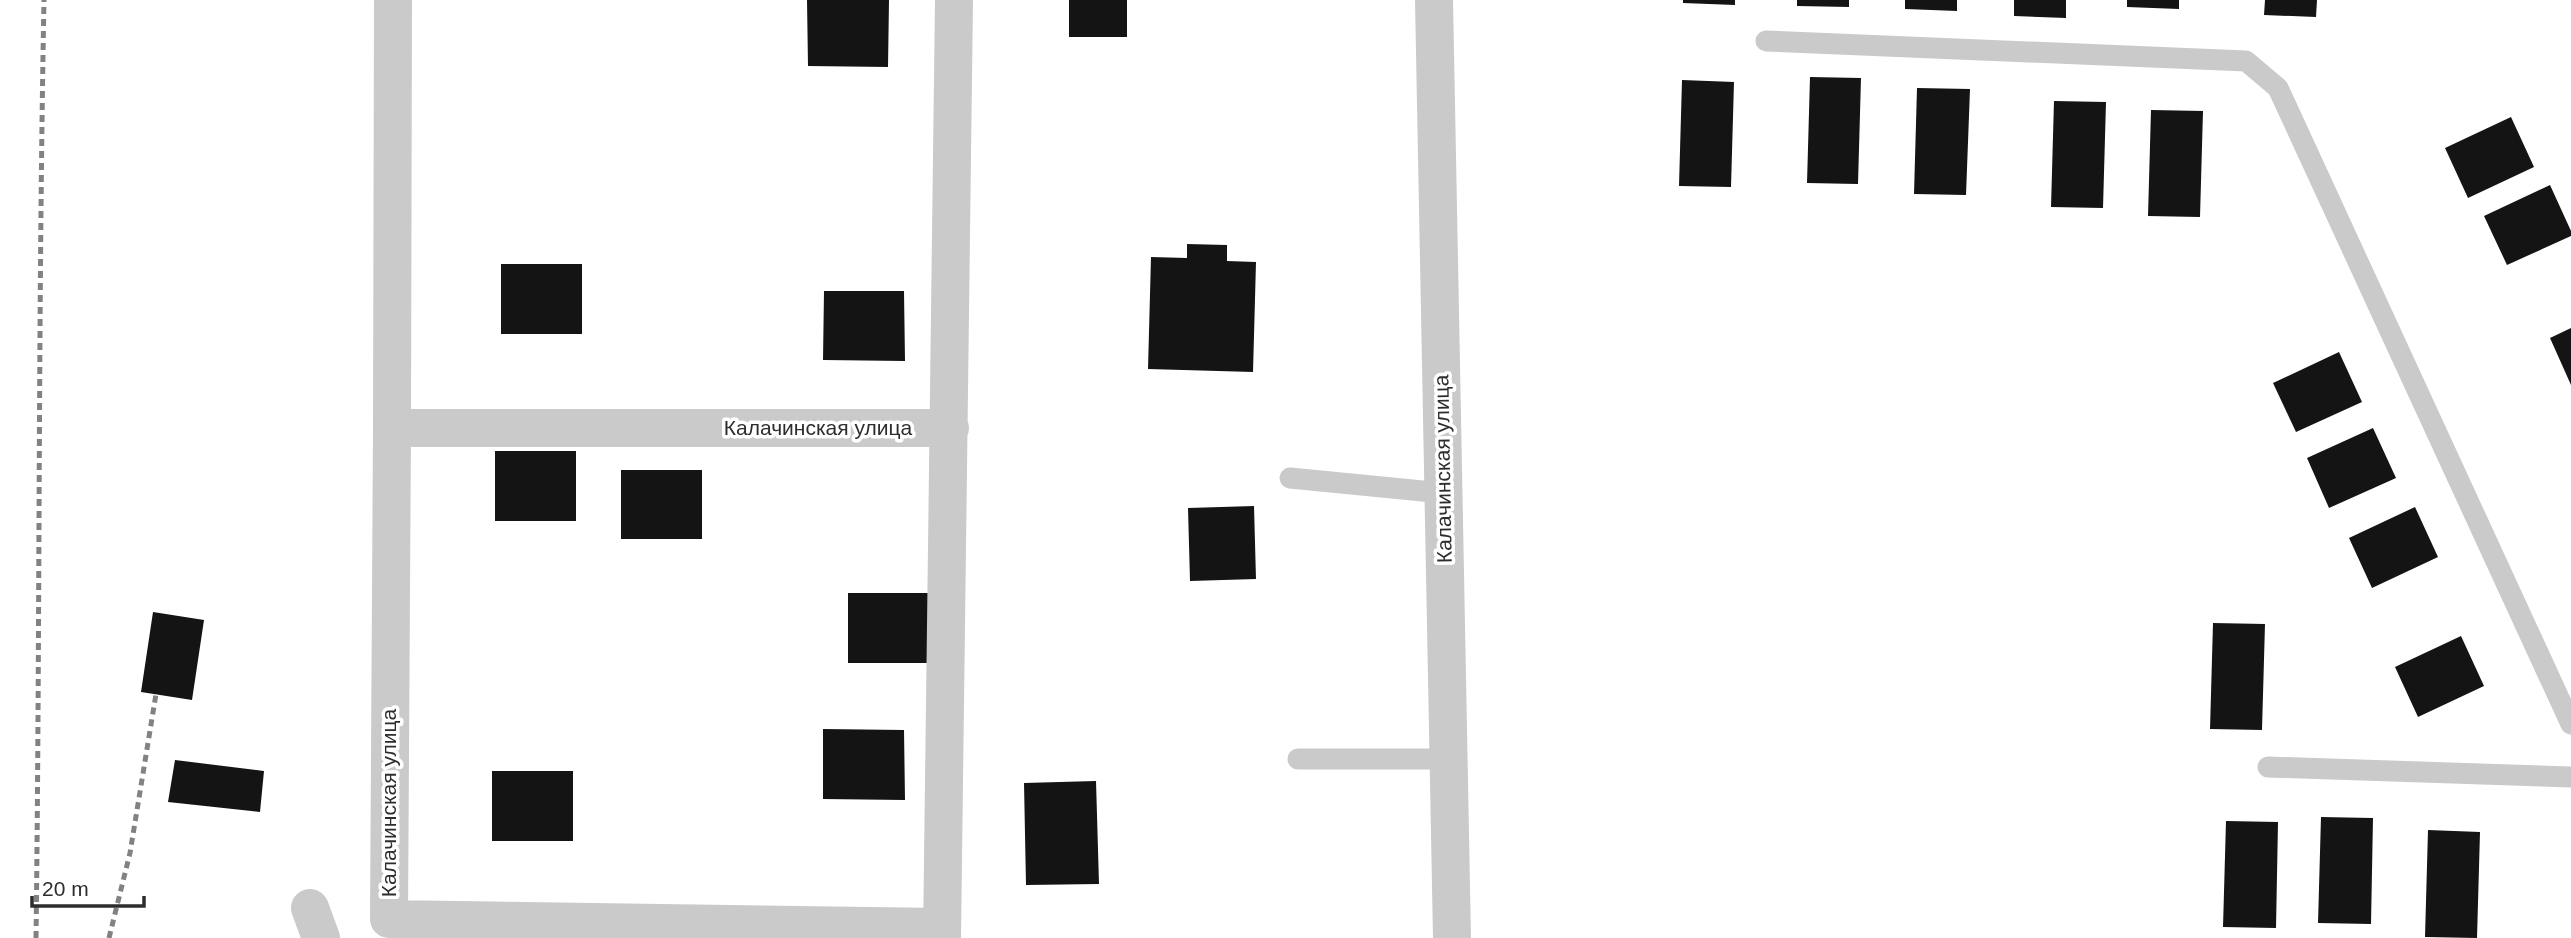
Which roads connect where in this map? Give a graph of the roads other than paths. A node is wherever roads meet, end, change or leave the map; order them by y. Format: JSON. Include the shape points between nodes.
{"nodes":[{"id":1,"x":393,"y":0,"type":"edge"},
{"id":2,"x":954,"y":0,"type":"edge"},
{"id":3,"x":1434,"y":0,"type":"edge"},
{"id":4,"x":1766,"y":41,"type":"dead end"},
{"id":5,"x":392,"y":428,"type":"junction"},
{"id":6,"x":950,"y":428,"type":"junction"},
{"id":7,"x":1290,"y":478,"type":"dead end"},
{"id":8,"x":1443,"y":493,"type":"junction"},
{"id":9,"x":2571,"y":724,"type":"edge"},
{"id":10,"x":1298,"y":759,"type":"dead end"},
{"id":11,"x":1448,"y":759,"type":"junction"},
{"id":12,"x":2268,"y":767,"type":"dead end"},
{"id":13,"x":2571,"y":777,"type":"edge"},
{"id":14,"x":387,"y":929,"type":"edge"},
{"id":15,"x":942,"y":932,"type":"edge"},
{"id":16,"x":1452,"y":938,"type":"edge"}],
"edges":[{"from":1,"to":5,"type":"street","name":"Калачинская улица"},
{"from":2,"to":6,"type":"street","name":"Калачинская улица"},
{"from":3,"to":8,"type":"street","name":"Калачинская улица"},
{"from":4,"to":9,"type":"lane","via":[[2246,61],[2278,88]]},
{"from":5,"to":6,"type":"street","name":"Калачинская улица"},
{"from":5,"to":14,"type":"street","name":"Калачинская улица"},
{"from":6,"to":15,"type":"street","name":"Калачинская улица"},
{"from":7,"to":8,"type":"lane"},
{"from":8,"to":11,"type":"street","name":"Калачинская улица"},
{"from":10,"to":11,"type":"lane"},
{"from":11,"to":16,"type":"street","name":"Калачинская улица"},
{"from":12,"to":13,"type":"lane"},
{"from":14,"to":15,"type":"street","name":"Калачинская улица"}]}
